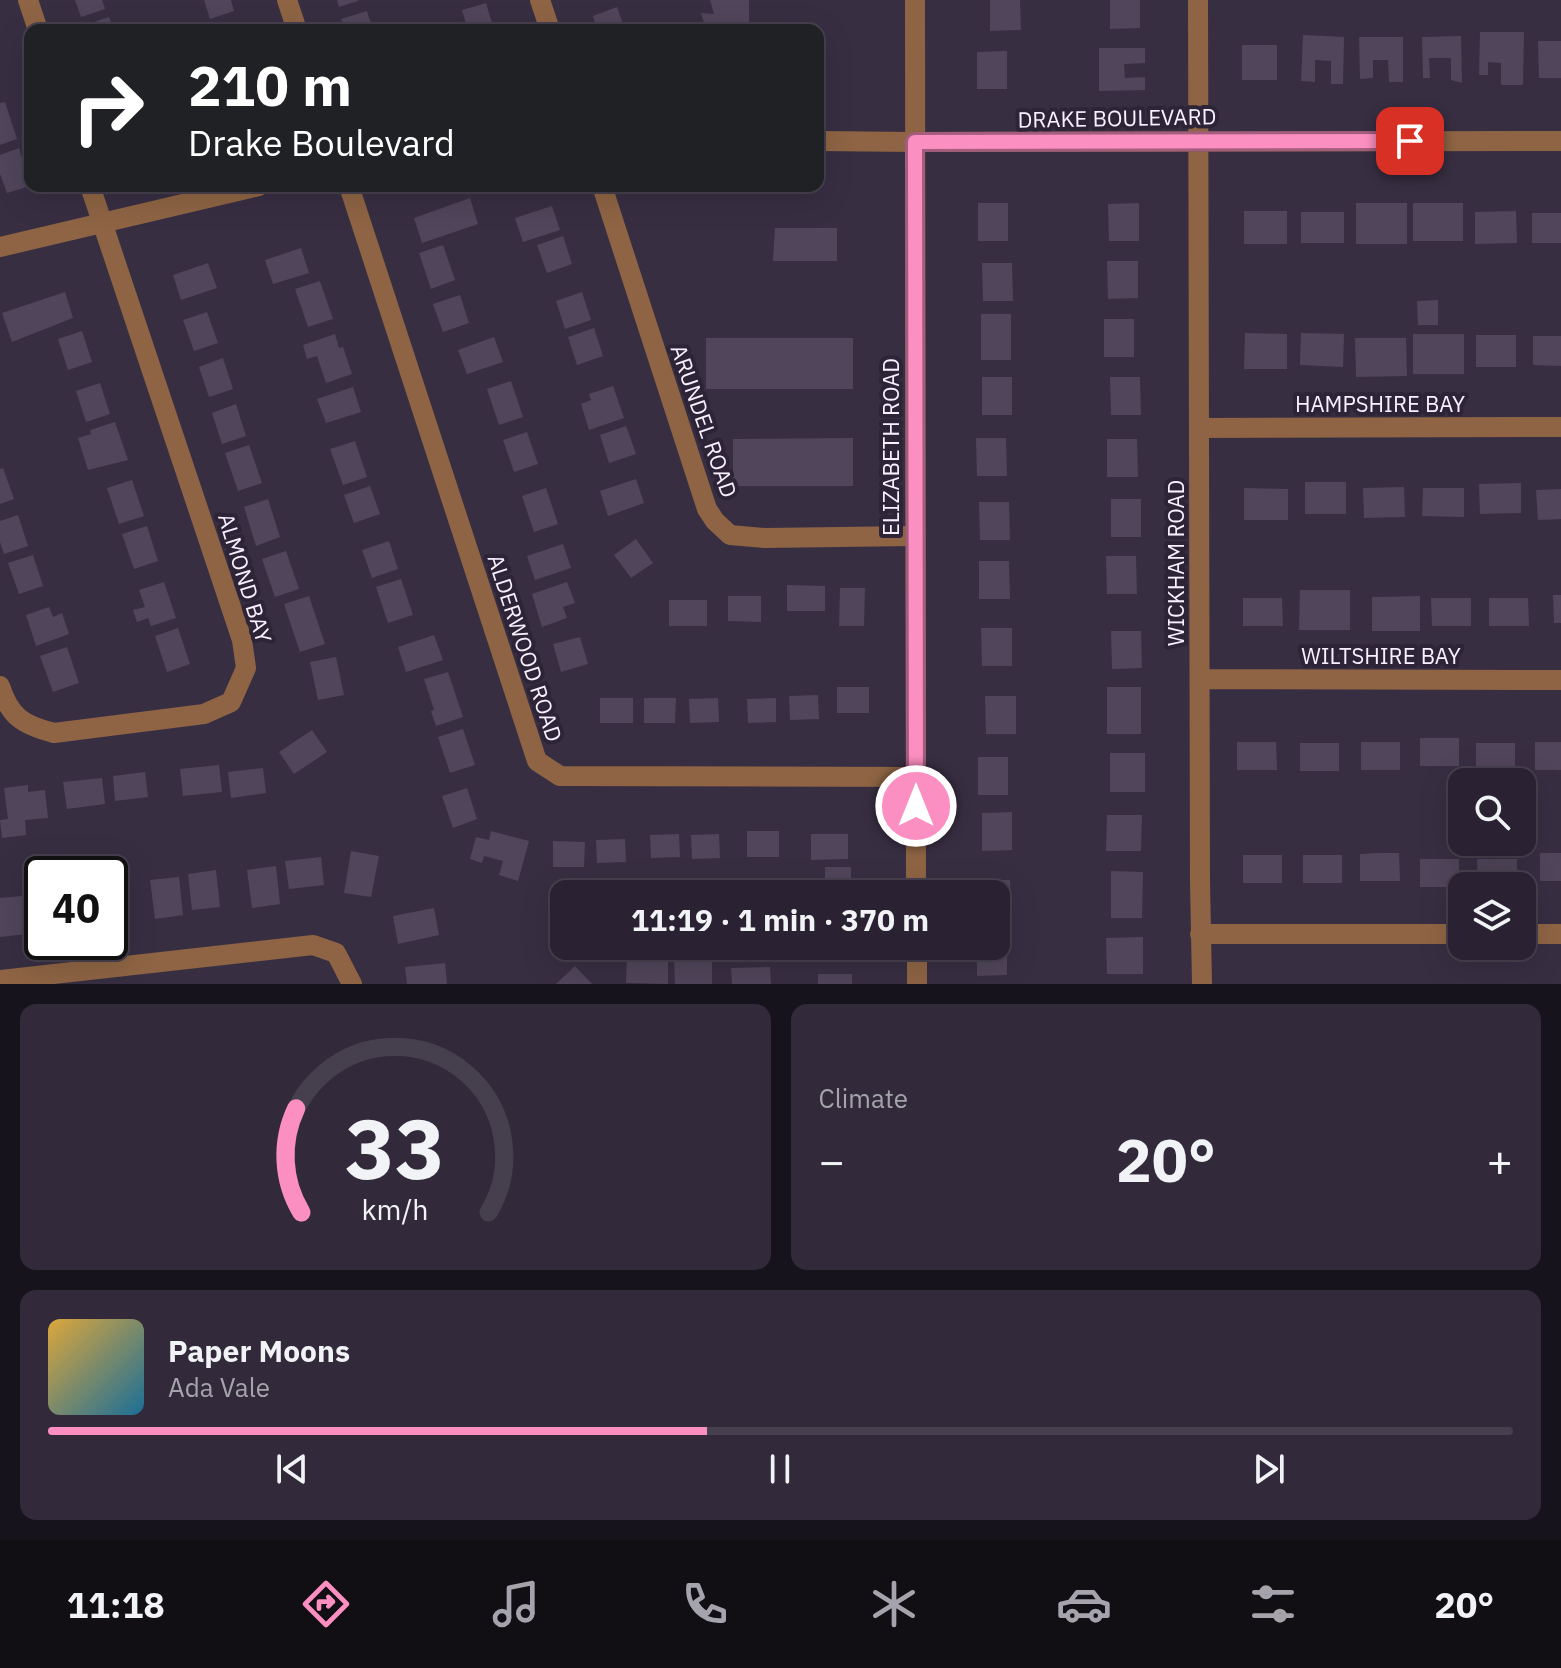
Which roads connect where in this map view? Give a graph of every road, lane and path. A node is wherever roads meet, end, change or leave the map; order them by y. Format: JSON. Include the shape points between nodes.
{"nodes":[{"id":1,"x":28,"y":0,"type":"edge"},
{"id":2,"x":287,"y":0,"type":"edge"},
{"id":3,"x":540,"y":0,"type":"edge"},
{"id":4,"x":915,"y":0,"type":"edge"},
{"id":5,"x":1198,"y":0,"type":"edge"},
{"id":6,"x":36,"y":24,"type":"edge"},
{"id":7,"x":295,"y":24,"type":"edge"},
{"id":8,"x":548,"y":24,"type":"edge"},
{"id":9,"x":824,"y":141,"type":"edge"},
{"id":10,"x":1199,"y":141,"type":"junction"},
{"id":11,"x":1561,"y":141,"type":"edge"},
{"id":12,"x":915,"y":142,"type":"junction"},
{"id":13,"x":92,"y":192,"type":"edge"},
{"id":14,"x":234,"y":192,"type":"edge"},
{"id":15,"x":351,"y":192,"type":"edge"},
{"id":16,"x":604,"y":192,"type":"edge"},
{"id":17,"x":102,"y":223,"type":"junction"},
{"id":18,"x":0,"y":247,"type":"edge"},
{"id":19,"x":1561,"y":427,"type":"edge"},
{"id":20,"x":1199,"y":428,"type":"junction"},
{"id":21,"x":914,"y":536,"type":"junction"},
{"id":22,"x":1200,"y":679,"type":"junction"},
{"id":23,"x":1561,"y":680,"type":"edge"},
{"id":24,"x":0,"y":686,"type":"edge"},
{"id":25,"x":916,"y":777,"type":"junction"},
{"id":26,"x":916,"y":880,"type":"edge"},
{"id":27,"x":1200,"y":934,"type":"junction"},
{"id":28,"x":1448,"y":934,"type":"edge"},
{"id":29,"x":1536,"y":934,"type":"edge"},
{"id":30,"x":1561,"y":934,"type":"edge"},
{"id":31,"x":917,"y":960,"type":"edge"},
{"id":32,"x":0,"y":980,"type":"edge"},
{"id":33,"x":352,"y":984,"type":"edge"},
{"id":34,"x":917,"y":984,"type":"edge"},
{"id":35,"x":1202,"y":984,"type":"edge"}],
"edges":[{"from":1,"to":6,"type":"street"},
{"from":2,"to":7,"type":"street"},
{"from":3,"to":8,"type":"street"},
{"from":4,"to":12,"type":"street","name":"ELIZABETH ROAD"},
{"from":5,"to":10,"type":"street","name":"WICKHAM ROAD"},
{"from":9,"to":12,"type":"street","name":"DRAKE BOULEVARD"},
{"from":10,"to":11,"type":"street","name":"DRAKE BOULEVARD"},
{"from":10,"to":12,"type":"street","name":"DRAKE BOULEVARD"},
{"from":10,"to":20,"type":"street","name":"WICKHAM ROAD"},
{"from":12,"to":21,"type":"street","name":"ELIZABETH ROAD"},
{"from":13,"to":17,"type":"street","name":"ALMOND BAY"},
{"from":14,"to":17,"type":"street"},
{"from":15,"to":25,"type":"street","name":"ALDERWOOD ROAD","via":[[537,761],[560,776]]},
{"from":16,"to":21,"type":"street","name":"ARUNDEL ROAD","via":[[715,521],[730,535],[765,538]]},
{"from":17,"to":18,"type":"street"},
{"from":17,"to":24,"type":"street","name":"ALMOND BAY","via":[[242,640],[246,668],[231,702],[204,714],[54,733],[32,727],[11,712]]},
{"from":19,"to":20,"type":"street","name":"HAMPSHIRE BAY"},
{"from":20,"to":22,"type":"street","name":"WICKHAM ROAD"},
{"from":21,"to":25,"type":"street","name":"ELIZABETH ROAD"},
{"from":22,"to":23,"type":"street","name":"WILTSHIRE BAY"},
{"from":22,"to":27,"type":"street","name":"WICKHAM ROAD"},
{"from":25,"to":26,"type":"street","name":"ELIZABETH ROAD"},
{"from":27,"to":28,"type":"street"},
{"from":27,"to":35,"type":"street","name":"WICKHAM ROAD"},
{"from":29,"to":30,"type":"street"},
{"from":31,"to":34,"type":"street"},
{"from":32,"to":33,"type":"street","via":[[313,945],[336,953]]}]}
